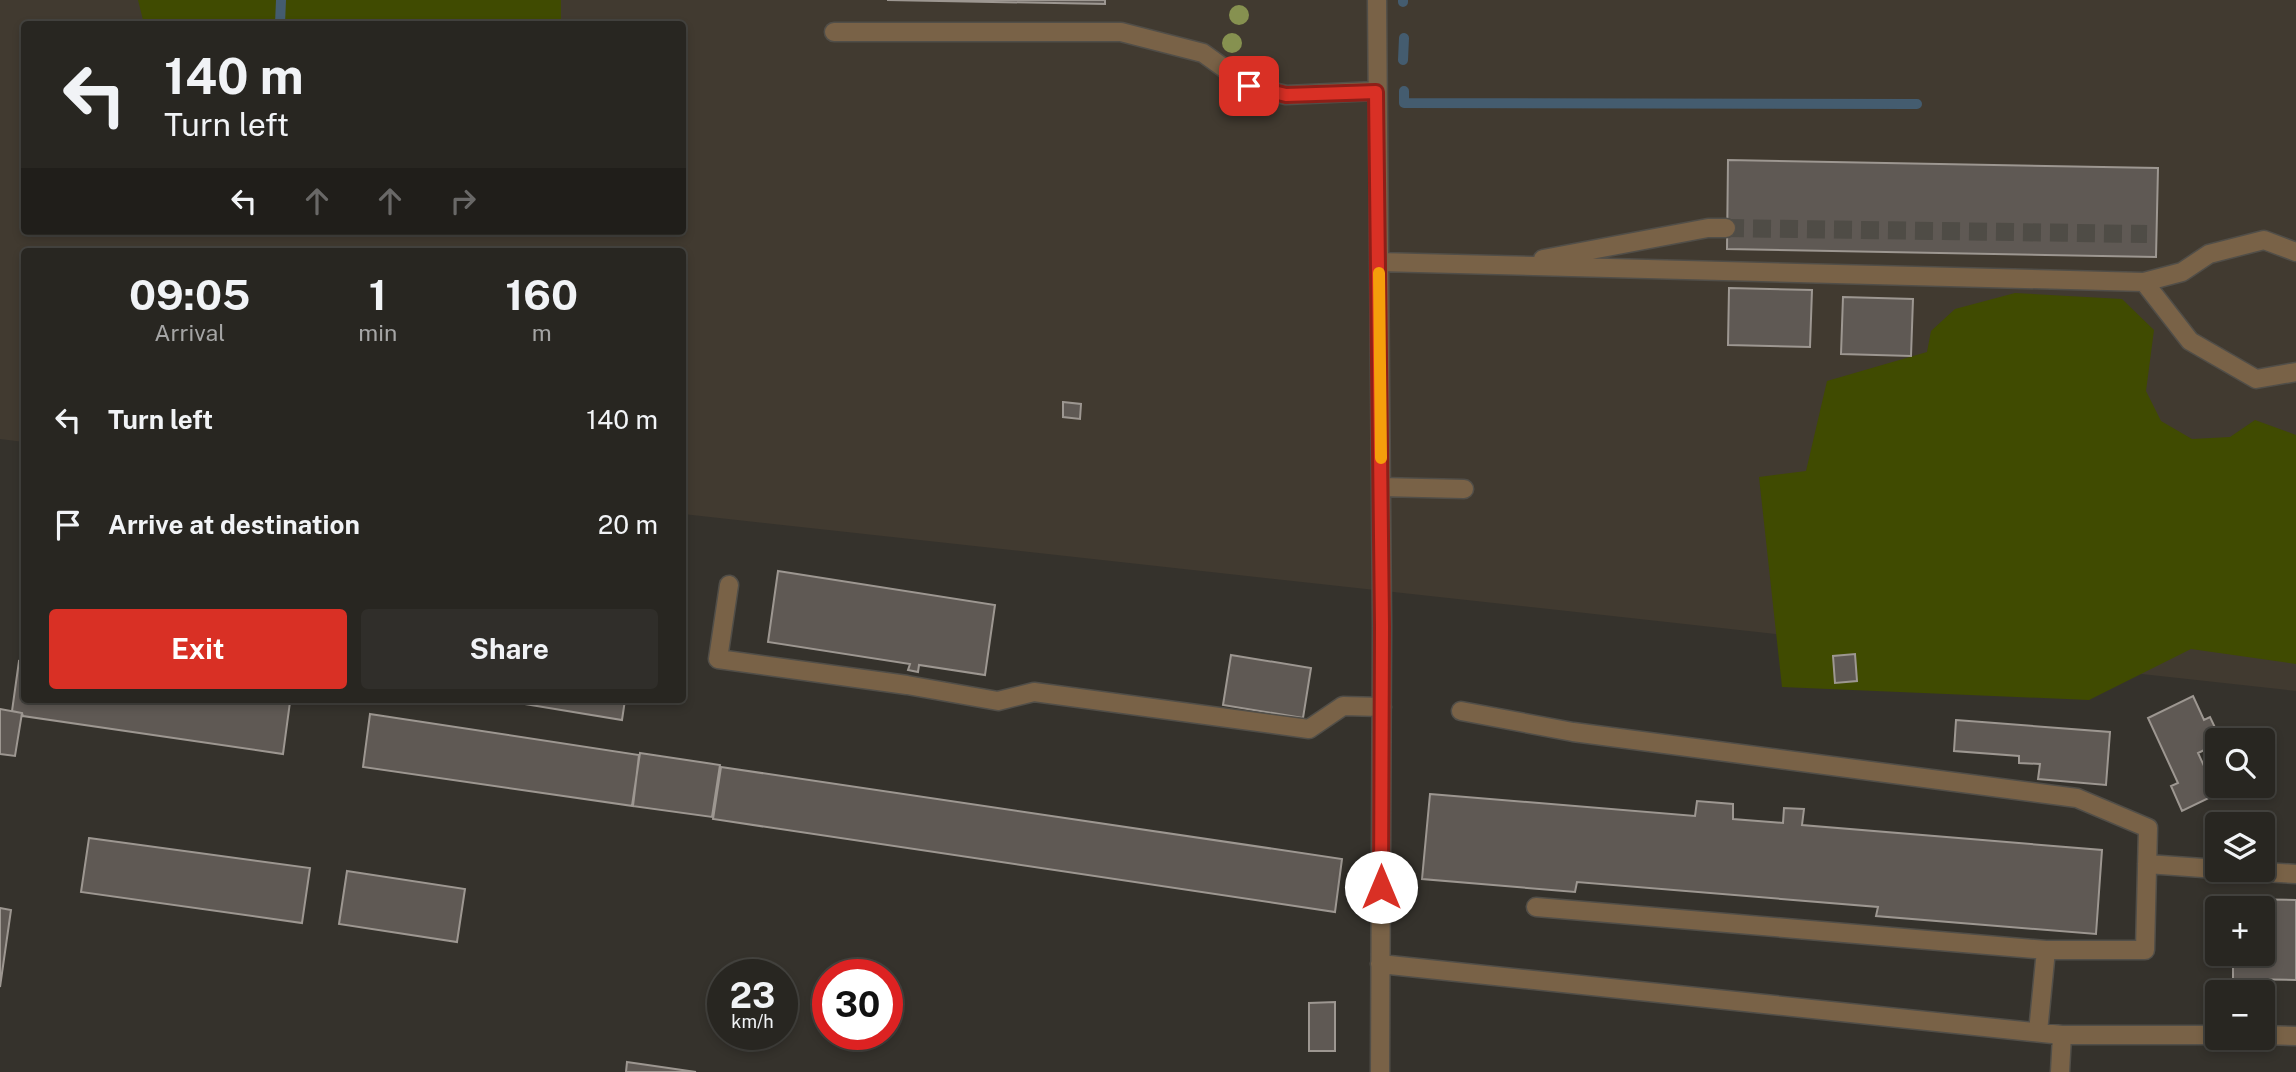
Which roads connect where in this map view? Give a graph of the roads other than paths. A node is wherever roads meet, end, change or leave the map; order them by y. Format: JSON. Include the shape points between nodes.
{"nodes":[{"id":1,"x":1377,"y":0,"type":"edge"},
{"id":2,"x":834,"y":32,"type":"dead end"},
{"id":3,"x":1376,"y":92,"type":"junction"},
{"id":4,"x":1726,"y":228,"type":"tunnel mouth"},
{"id":5,"x":2296,"y":252,"type":"edge"},
{"id":6,"x":1378,"y":262,"type":"junction"},
{"id":7,"x":1508,"y":266,"type":"junction"},
{"id":8,"x":2144,"y":282,"type":"junction"},
{"id":9,"x":2296,"y":372,"type":"edge"},
{"id":10,"x":1381,"y":487,"type":"junction"},
{"id":11,"x":1464,"y":489,"type":"dead end"},
{"id":12,"x":729,"y":586,"type":"dead end"},
{"id":13,"x":1382,"y":707,"type":"junction"},
{"id":14,"x":1461,"y":710,"type":"dead end"},
{"id":15,"x":2147,"y":864,"type":"junction"},
{"id":16,"x":2205,"y":868,"type":"edge"},
{"id":17,"x":2275,"y":873,"type":"edge"},
{"id":18,"x":2296,"y":874,"type":"edge"},
{"id":19,"x":1536,"y":907,"type":"dead end"},
{"id":20,"x":2046,"y":950,"type":"junction"},
{"id":21,"x":1380,"y":964,"type":"junction"},
{"id":22,"x":2038,"y":1032,"type":"junction"},
{"id":23,"x":2062,"y":1035,"type":"junction"},
{"id":24,"x":2205,"y":1035,"type":"edge"},
{"id":25,"x":2275,"y":1035,"type":"edge"},
{"id":26,"x":2296,"y":1036,"type":"edge"},
{"id":27,"x":1380,"y":1072,"type":"edge"},
{"id":28,"x":2060,"y":1072,"type":"edge"}],
"edges":[{"from":1,"to":3,"type":"street"},
{"from":2,"to":3,"type":"street","via":[[1121,32],[1203,53],[1249,86],[1286,95]]},
{"from":3,"to":6,"type":"street"},
{"from":4,"to":7,"type":"street"},
{"from":5,"to":8,"type":"street","via":[[2264,240],[2209,254],[2182,272]]},
{"from":6,"to":7,"type":"street"},
{"from":6,"to":10,"type":"street"},
{"from":7,"to":8,"type":"street"},
{"from":8,"to":9,"type":"street","via":[[2190,341],[2256,379]]},
{"from":10,"to":11,"type":"street"},
{"from":10,"to":13,"type":"street"},
{"from":12,"to":13,"type":"street","via":[[718,659],[998,701],[1034,692],[1309,729],[1343,706]]},
{"from":13,"to":21,"type":"street"},
{"from":14,"to":15,"type":"street","via":[[1573,732],[2077,798],[2148,828]]},
{"from":15,"to":16,"type":"street"},
{"from":15,"to":20,"type":"street","via":[[2145,950]]},
{"from":17,"to":18,"type":"street"},
{"from":19,"to":20,"type":"street"},
{"from":20,"to":22,"type":"street"},
{"from":21,"to":22,"type":"street"},
{"from":21,"to":27,"type":"street"},
{"from":22,"to":23,"type":"street"},
{"from":23,"to":24,"type":"street"},
{"from":23,"to":28,"type":"street"},
{"from":25,"to":26,"type":"street"}]}
